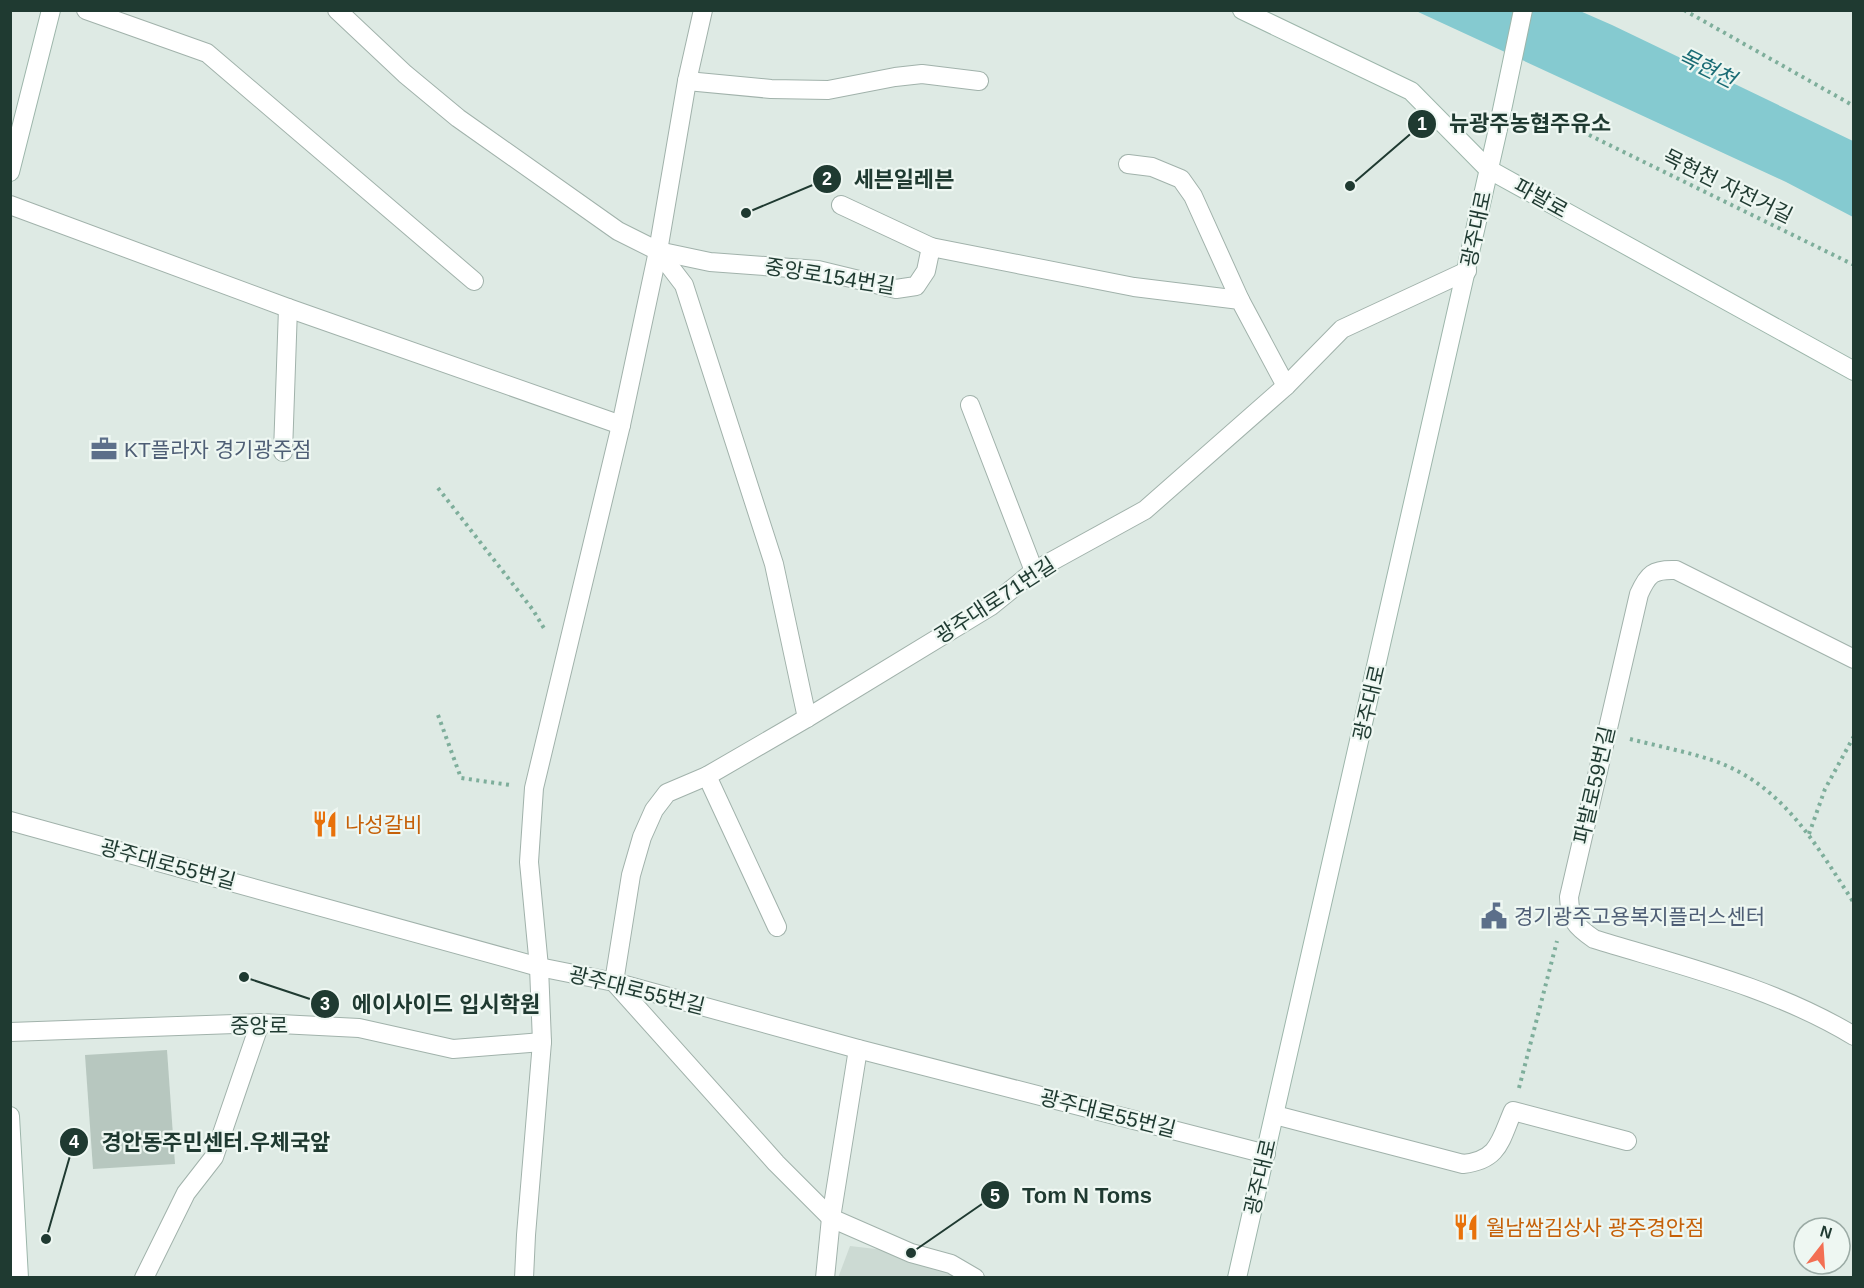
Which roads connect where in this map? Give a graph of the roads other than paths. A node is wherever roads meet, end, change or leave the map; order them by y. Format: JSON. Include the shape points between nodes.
{"nodes":[{"id":1,"x":51,"y":10,"type":"edge"},
{"id":2,"x":86,"y":10,"type":"edge"},
{"id":3,"x":337,"y":10,"type":"edge"},
{"id":4,"x":703,"y":10,"type":"edge"},
{"id":5,"x":1242,"y":10,"type":"edge"},
{"id":6,"x":1523,"y":10,"type":"edge"},
{"id":7,"x":687,"y":81,"type":"junction"},
{"id":8,"x":979,"y":81,"type":"dead end"},
{"id":9,"x":1128,"y":164,"type":"dead end"},
{"id":10,"x":1488,"y":169,"type":"junction"},
{"id":11,"x":10,"y":172,"type":"edge"},
{"id":12,"x":10,"y":204,"type":"edge"},
{"id":13,"x":841,"y":205,"type":"dead end"},
{"id":14,"x":931,"y":247,"type":"junction"},
{"id":15,"x":658,"y":251,"type":"junction"},
{"id":16,"x":1467,"y":271,"type":"junction"},
{"id":17,"x":474,"y":281,"type":"dead end"},
{"id":18,"x":1240,"y":300,"type":"junction"},
{"id":19,"x":288,"y":308,"type":"junction"},
{"id":20,"x":1854,"y":371,"type":"edge"},
{"id":21,"x":1286,"y":386,"type":"junction"},
{"id":22,"x":970,"y":405,"type":"dead end"},
{"id":23,"x":621,"y":425,"type":"junction"},
{"id":24,"x":283,"y":452,"type":"dead end"},
{"id":25,"x":1034,"y":571,"type":"junction"},
{"id":26,"x":1854,"y":659,"type":"edge"},
{"id":27,"x":807,"y":718,"type":"junction"},
{"id":28,"x":707,"y":776,"type":"junction"},
{"id":29,"x":10,"y":820,"type":"edge"},
{"id":30,"x":777,"y":927,"type":"dead end"},
{"id":31,"x":539,"y":967,"type":"junction"},
{"id":32,"x":614,"y":982,"type":"junction"},
{"id":33,"x":260,"y":1023,"type":"junction"},
{"id":34,"x":10,"y":1032,"type":"edge"},
{"id":35,"x":1854,"y":1036,"type":"edge"},
{"id":36,"x":542,"y":1042,"type":"junction"},
{"id":37,"x":858,"y":1049,"type":"junction"},
{"id":38,"x":1275,"y":1115,"type":"junction"},
{"id":39,"x":10,"y":1116,"type":"edge"},
{"id":40,"x":1627,"y":1141,"type":"dead end"},
{"id":41,"x":1266,"y":1154,"type":"junction"},
{"id":42,"x":831,"y":1218,"type":"junction"},
{"id":43,"x":19,"y":1278,"type":"edge"},
{"id":44,"x":144,"y":1278,"type":"edge"},
{"id":45,"x":524,"y":1278,"type":"edge"},
{"id":46,"x":825,"y":1278,"type":"edge"},
{"id":47,"x":975,"y":1278,"type":"edge"},
{"id":48,"x":1237,"y":1278,"type":"edge"}],
"edges":[{"from":1,"to":11,"type":"street"},
{"from":2,"to":17,"type":"street","via":[[207,53]]},
{"from":3,"to":15,"type":"street","name":"중앙로154번길","via":[[458,118],[618,231]]},
{"from":4,"to":7,"type":"street"},
{"from":5,"to":10,"type":"street","name":"파발로","via":[[1411,91]]},
{"from":6,"to":10,"type":"street","name":"광주대로","bridge":true},
{"from":7,"to":8,"type":"street","via":[[828,90],[922,74]]},
{"from":7,"to":15,"type":"street"},
{"from":9,"to":18,"type":"street","via":[[1152,166],[1180,179],[1193,196]]},
{"from":10,"to":16,"type":"street","name":"광주대로"},
{"from":10,"to":20,"type":"street","name":"파발로"},
{"from":12,"to":19,"type":"street"},
{"from":13,"to":14,"type":"street"},
{"from":14,"to":15,"type":"street","name":"중앙로154번길","via":[[926,271],[916,286],[896,290],[818,270],[710,262]]},
{"from":14,"to":18,"type":"street","via":[[1134,287]]},
{"from":15,"to":23,"type":"street"},
{"from":15,"to":27,"type":"street","via":[[684,285],[770,553]]},
{"from":16,"to":21,"type":"street","name":"광주대로71번길","via":[[1342,329]]},
{"from":16,"to":38,"type":"street","name":"광주대로"},
{"from":18,"to":21,"type":"street"},
{"from":19,"to":23,"type":"street"},
{"from":19,"to":24,"type":"street"},
{"from":21,"to":25,"type":"street","name":"광주대로71번길","via":[[1145,510]]},
{"from":22,"to":25,"type":"street"},
{"from":23,"to":31,"type":"street","via":[[534,788],[529,862]]},
{"from":25,"to":27,"type":"street","name":"광주대로71번길","via":[[991,606]]},
{"from":26,"to":35,"type":"street","name":"파발로59번길","via":[[1676,570],[1661,569],[1647,577],[1639,594],[1569,897],[1570,914],[1578,928],[1594,939],[1725,979],[1783,1001]]},
{"from":27,"to":28,"type":"street","name":"광주대로71번길"},
{"from":28,"to":30,"type":"street"},
{"from":28,"to":32,"type":"street","name":"광주대로71번길","via":[[667,793],[654,810],[631,875]]},
{"from":29,"to":31,"type":"street","name":"광주대로55번길"},
{"from":31,"to":32,"type":"street","name":"광주대로55번길"},
{"from":31,"to":36,"type":"street"},
{"from":32,"to":37,"type":"street","name":"광주대로55번길"},
{"from":32,"to":42,"type":"street","via":[[776,1163]]},
{"from":33,"to":34,"type":"street","name":"중앙로"},
{"from":33,"to":36,"type":"street","name":"중앙로","via":[[359,1028],[453,1049]]},
{"from":33,"to":44,"type":"street","via":[[214,1157],[186,1193]]},
{"from":36,"to":45,"type":"street"},
{"from":37,"to":41,"type":"street","name":"광주대로55번길"},
{"from":37,"to":42,"type":"street"},
{"from":38,"to":40,"type":"street","via":[[1463,1164],[1481,1162],[1496,1150],[1513,1112]]},
{"from":38,"to":41,"type":"street","name":"광주대로"},
{"from":39,"to":43,"type":"street"},
{"from":41,"to":48,"type":"street","name":"광주대로"},
{"from":42,"to":46,"type":"street"},
{"from":42,"to":47,"type":"street","via":[[911,1252],[951,1264]]}]}
